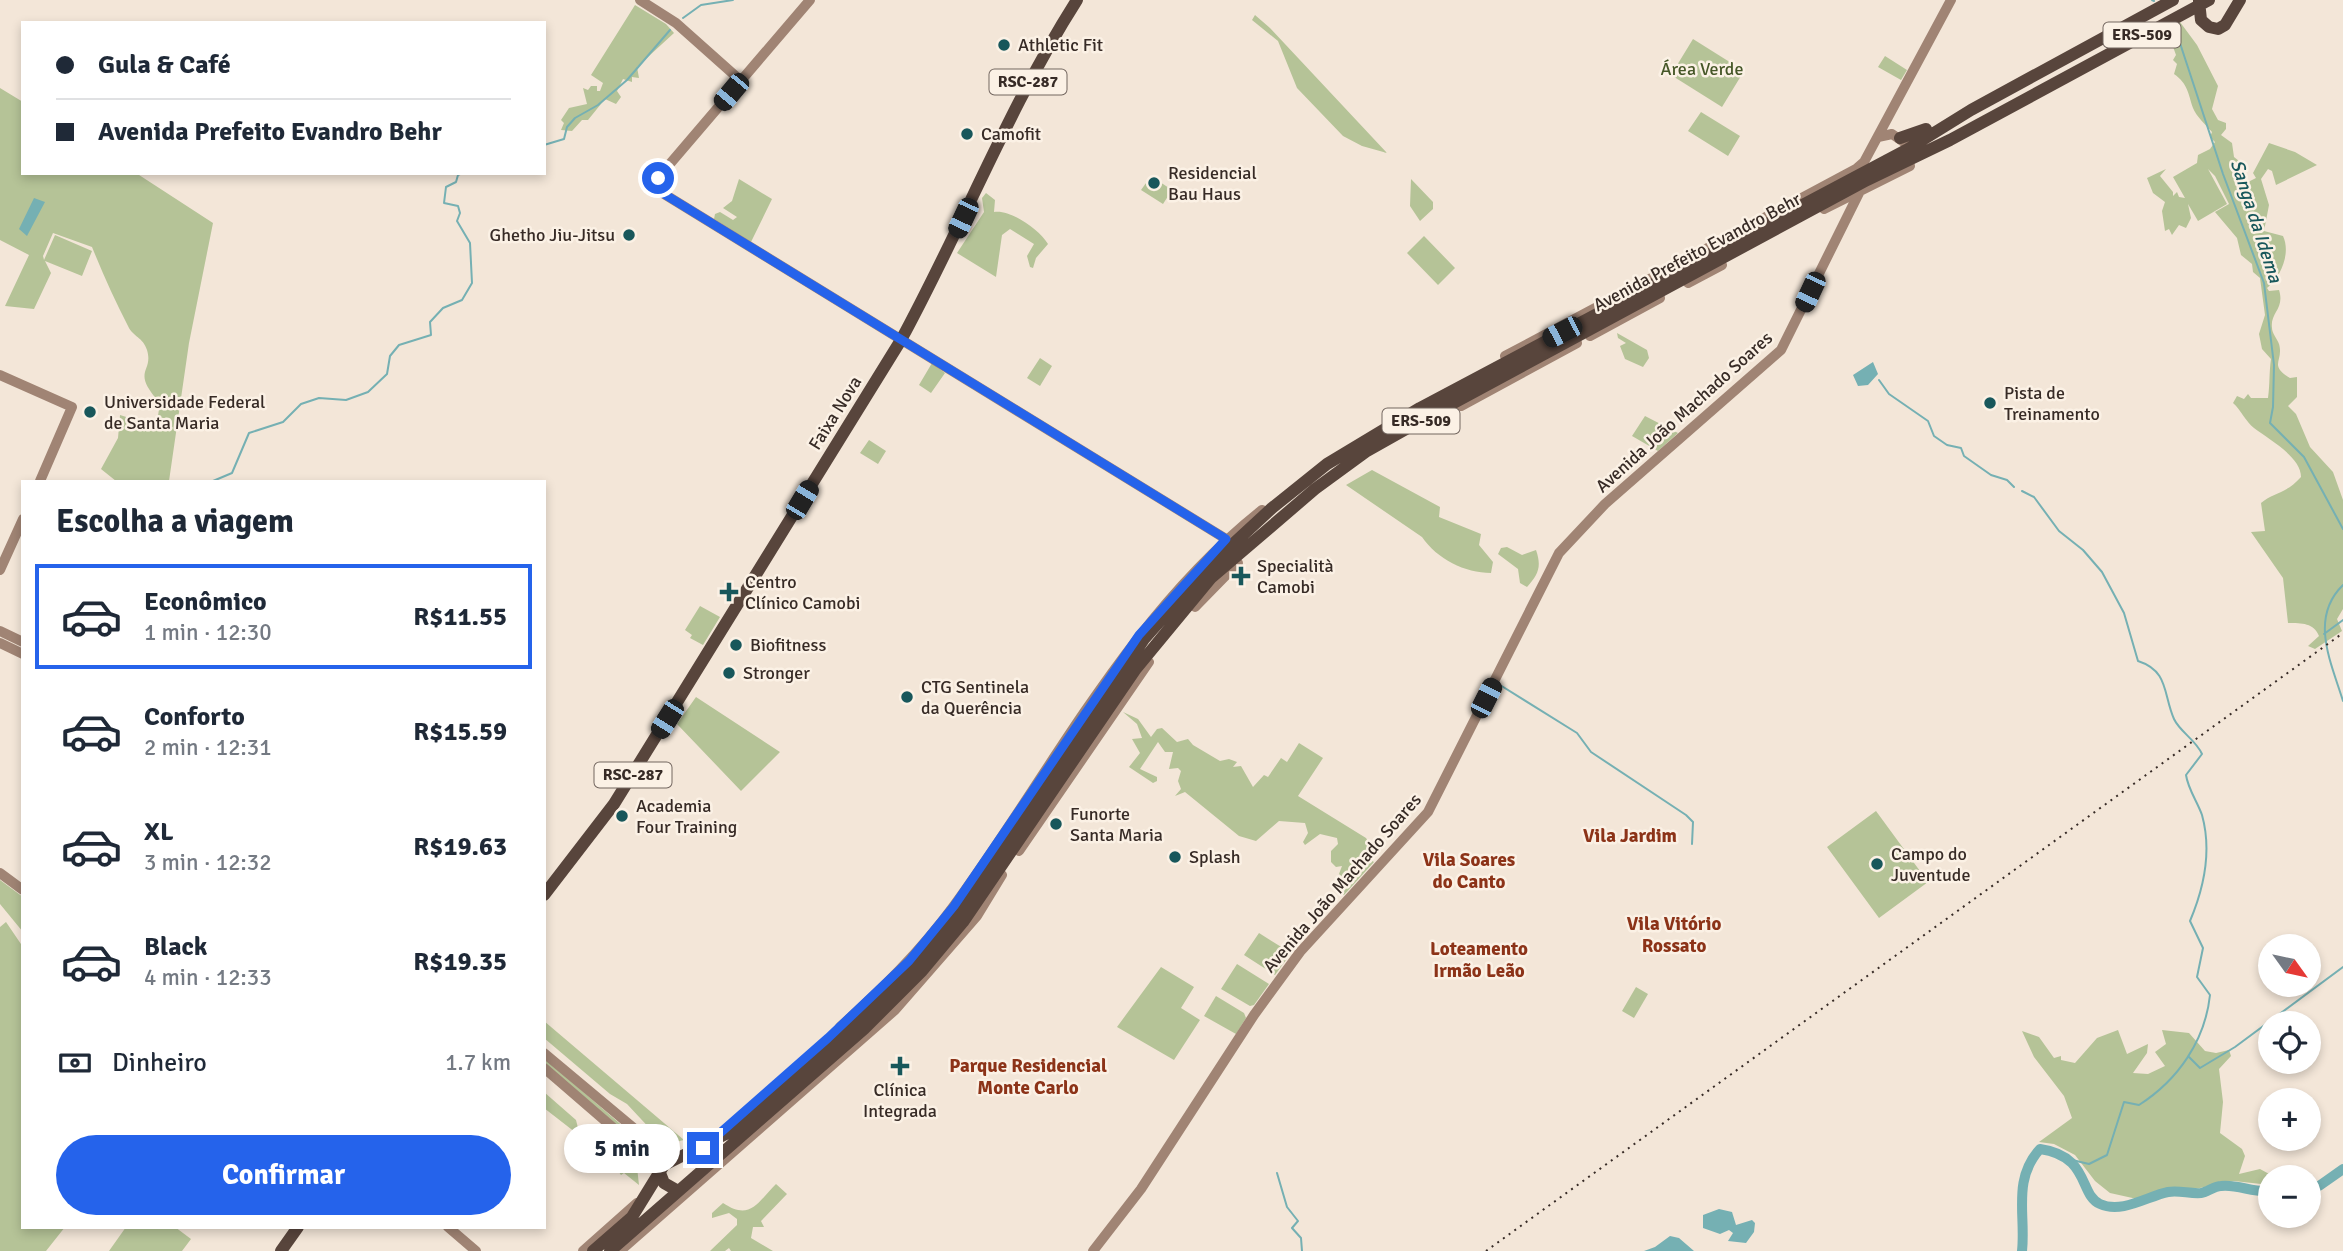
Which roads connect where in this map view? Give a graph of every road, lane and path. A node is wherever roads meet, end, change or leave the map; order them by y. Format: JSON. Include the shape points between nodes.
{"nodes":[{"id":1,"x":640,"y":0,"type":"edge"},
{"id":2,"x":810,"y":0,"type":"edge"},
{"id":3,"x":1077,"y":0,"type":"edge"},
{"id":4,"x":1951,"y":0,"type":"edge"},
{"id":5,"x":2173,"y":0,"type":"edge"},
{"id":6,"x":2240,"y":0,"type":"edge"},
{"id":7,"x":2202,"y":2,"type":"edge"},
{"id":8,"x":740,"y":80,"type":"junction"},
{"id":9,"x":1886,"y":122,"type":"junction"},
{"id":10,"x":1878,"y":137,"type":"junction"},
{"id":11,"x":1900,"y":140,"type":"junction"},
{"id":12,"x":1950,"y":140,"type":"junction"},
{"id":13,"x":1903,"y":162,"type":"junction"},
{"id":14,"x":1869,"y":164,"type":"junction"},
{"id":15,"x":1863,"y":177,"type":"junction"},
{"id":16,"x":1860,"y":193,"type":"junction"},
{"id":17,"x":1839,"y":195,"type":"junction"},
{"id":18,"x":1833,"y":242,"type":"junction"},
{"id":19,"x":1739,"y":243,"type":"junction"},
{"id":20,"x":1711,"y":246,"type":"junction"},
{"id":21,"x":1717,"y":268,"type":"junction"},
{"id":22,"x":1686,"y":278,"type":"junction"},
{"id":23,"x":1654,"y":279,"type":"junction"},
{"id":24,"x":1639,"y":304,"type":"junction"},
{"id":25,"x":901,"y":340,"type":"junction"},
{"id":26,"x":1490,"y":364,"type":"junction"},
{"id":27,"x":0,"y":375,"type":"edge"},
{"id":28,"x":1457,"y":388,"type":"junction"},
{"id":29,"x":1375,"y":433,"type":"junction"},
{"id":30,"x":1368,"y":454,"type":"junction"},
{"id":31,"x":40,"y":480,"type":"edge"},
{"id":32,"x":1301,"y":484,"type":"junction"},
{"id":33,"x":1269,"y":505,"type":"junction"},
{"id":34,"x":21,"y":523,"type":"edge"},
{"id":35,"x":1227,"y":543,"type":"junction"},
{"id":36,"x":1226,"y":564,"type":"junction"},
{"id":37,"x":0,"y":570,"type":"edge"},
{"id":38,"x":1181,"y":586,"type":"junction"},
{"id":39,"x":1192,"y":598,"type":"junction"},
{"id":40,"x":1164,"y":615,"type":"junction"},
{"id":41,"x":1179,"y":625,"type":"junction"},
{"id":42,"x":0,"y":631,"type":"edge"},
{"id":43,"x":21,"y":641,"type":"edge"},
{"id":44,"x":0,"y":643,"type":"edge"},
{"id":45,"x":1152,"y":646,"type":"junction"},
{"id":46,"x":21,"y":653,"type":"edge"},
{"id":47,"x":1100,"y":721,"type":"junction"},
{"id":48,"x":1089,"y":751,"type":"junction"},
{"id":49,"x":1066,"y":772,"type":"junction"},
{"id":50,"x":1023,"y":815,"type":"junction"},
{"id":51,"x":1011,"y":822,"type":"junction"},
{"id":52,"x":1005,"y":840,"type":"junction"},
{"id":53,"x":1006,"y":864,"type":"junction"},
{"id":54,"x":0,"y":873,"type":"edge"},
{"id":55,"x":988,"y":886,"type":"junction"},
{"id":56,"x":21,"y":889,"type":"edge"},
{"id":57,"x":546,"y":893,"type":"edge"},
{"id":58,"x":982,"y":907,"type":"junction"},
{"id":59,"x":963,"y":922,"type":"junction"},
{"id":60,"x":893,"y":987,"type":"junction"},
{"id":61,"x":866,"y":1002,"type":"junction"},
{"id":62,"x":848,"y":1030,"type":"junction"},
{"id":63,"x":546,"y":1055,"type":"edge"},
{"id":64,"x":546,"y":1070,"type":"edge"},
{"id":65,"x":768,"y":1112,"type":"junction"},
{"id":66,"x":743,"y":1145,"type":"junction"},
{"id":67,"x":703,"y":1148,"type":"junction"},
{"id":68,"x":721,"y":1153,"type":"junction"},
{"id":69,"x":672,"y":1160,"type":"junction"},
{"id":70,"x":660,"y":1173,"type":"junction"},
{"id":71,"x":688,"y":1181,"type":"junction"},
{"id":72,"x":650,"y":1186,"type":"junction"},
{"id":73,"x":678,"y":1191,"type":"junction"},
{"id":74,"x":297,"y":1229,"type":"edge"},
{"id":75,"x":450,"y":1229,"type":"edge"},
{"id":76,"x":281,"y":1251,"type":"edge"},
{"id":77,"x":476,"y":1251,"type":"edge"},
{"id":78,"x":583,"y":1251,"type":"edge"},
{"id":79,"x":593,"y":1251,"type":"edge"},
{"id":80,"x":610,"y":1251,"type":"edge"},
{"id":81,"x":620,"y":1251,"type":"edge"},
{"id":82,"x":1093,"y":1251,"type":"edge"}],
"edges":[{"from":1,"to":8,"type":"main road","via":[[676,23]]},
{"from":2,"to":8,"type":"main road"},
{"from":3,"to":25,"type":"highway","name":"Faixa Nova","number":"RSC-287","via":[[1028,82]]},
{"from":4,"to":9,"type":"main road"},
{"from":5,"to":11,"type":"highway","number":"ERS-509","via":[[1971,110]]},
{"from":6,"to":7,"type":"highway","number":"ERS-509","via":[[2218,29],[2201,20]]},
{"from":7,"to":12,"type":"highway","name":"Avenida Prefeito Evandro Behr","number":"ERS-509"},
{"from":8,"to":25,"type":"main road","via":[[651,186]]},
{"from":9,"to":10,"type":"main road"},
{"from":9,"to":11,"type":"main road"},
{"from":10,"to":11,"type":"main road","number":"ERS-509"},
{"from":10,"to":14,"type":"main road"},
{"from":11,"to":13,"type":"highway"},
{"from":11,"to":14,"type":"highway","name":"Avenida Prefeito Evandro Behr","number":"ERS-509"},
{"from":12,"to":13,"type":"highway","name":"Avenida Prefeito Evandro Behr","number":"ERS-509"},
{"from":12,"to":16,"type":"main road","name":"Avenida Prefeito Evandro Behr","number":"ERS-509","via":[[1940,150]]},
{"from":13,"to":15,"type":"highway","name":"Avenida Prefeito Evandro Behr","number":"ERS-509"},
{"from":14,"to":15,"type":"highway"},
{"from":14,"to":20,"type":"main road","name":"Avenida Prefeito Evandro Behr","number":"ERS-509"},
{"from":15,"to":16,"type":"highway"},
{"from":15,"to":17,"type":"highway","name":"Avenida Prefeito Evandro Behr","number":"ERS-509"},
{"from":16,"to":17,"type":"main road","name":"Avenida Prefeito Evandro Behr","number":"ERS-509"},
{"from":16,"to":18,"type":"main road","name":"Avenida João Machado Soares"},
{"from":17,"to":18,"type":"main road","name":"Avenida João Machado Soares","via":[[1843,213]]},
{"from":17,"to":19,"type":"highway","name":"Avenida Prefeito Evandro Behr","number":"ERS-509"},
{"from":17,"to":21,"type":"main road","name":"Avenida Prefeito Evandro Behr","number":"ERS-509"},
{"from":18,"to":82,"type":"main road","name":"Avenida João Machado Soares","via":[[1781,350],[1605,504],[1559,553],[1428,812],[1300,952],[1154,1170]]},
{"from":19,"to":20,"type":"highway","number":"ERS-509"},
{"from":19,"to":21,"type":"highway","number":"ERS-509"},
{"from":19,"to":22,"type":"highway","name":"Avenida Prefeito Evandro Behr","number":"ERS-509"},
{"from":19,"to":23,"type":"highway","name":"Avenida Prefeito Evandro Behr","number":"ERS-509"},
{"from":20,"to":23,"type":"main road","name":"Avenida Prefeito Evandro Behr","number":"ERS-509"},
{"from":21,"to":22,"type":"highway","number":"ERS-509"},
{"from":21,"to":30,"type":"main road","name":"Avenida Prefeito Evandro Behr","number":"ERS-509"},
{"from":22,"to":24,"type":"highway","name":"Avenida Prefeito Evandro Behr","number":"ERS-509"},
{"from":23,"to":24,"type":"highway","number":"ERS-509","via":[[1654,290]]},
{"from":23,"to":26,"type":"main road","name":"Avenida Prefeito Evandro Behr","number":"ERS-509"},
{"from":23,"to":28,"type":"highway","name":"Avenida Prefeito Evandro Behr","number":"ERS-509"},
{"from":24,"to":30,"type":"highway","name":"Avenida Prefeito Evandro Behr","number":"ERS-509"},
{"from":25,"to":35,"type":"main road"},
{"from":25,"to":57,"type":"highway","name":"Faixa Nova","number":"RSC-287","via":[[626,785]]},
{"from":26,"to":28,"type":"highway","number":"ERS-509"},
{"from":26,"to":33,"type":"main road","name":"Avenida Prefeito Evandro Behr","number":"ERS-509","via":[[1324,461]]},
{"from":27,"to":31,"type":"main road","via":[[72,407]]},
{"from":28,"to":29,"type":"highway","name":"Avenida Prefeito Evandro Behr","number":"ERS-509"},
{"from":29,"to":30,"type":"highway","number":"ERS-509"},
{"from":29,"to":32,"type":"highway","name":"Avenida Prefeito Evandro Behr","number":"ERS-509"},
{"from":30,"to":36,"type":"highway","name":"Avenida Prefeito Evandro Behr","number":"ERS-509","via":[[1289,509]]},
{"from":30,"to":41,"type":"main road","name":"Avenida Prefeito Evandro Behr","number":"ERS-509","via":[[1284,520],[1211,588]]},
{"from":32,"to":33,"type":"highway","number":"ERS-509"},
{"from":32,"to":35,"type":"highway","name":"Avenida Prefeito Evandro Behr","number":"ERS-509"},
{"from":33,"to":35,"type":"main road","name":"Avenida Prefeito Evandro Behr","number":"ERS-509"},
{"from":34,"to":37,"type":"main road"},
{"from":35,"to":36,"type":"highway"},
{"from":35,"to":38,"type":"main road","name":"Avenida Prefeito Evandro Behr","number":"ERS-509"},
{"from":35,"to":40,"type":"highway","name":"Avenida Prefeito Evandro Behr","number":"ERS-509"},
{"from":36,"to":39,"type":"highway","name":"Avenida Prefeito Evandro Behr","number":"ERS-509"},
{"from":38,"to":40,"type":"highway","number":"ERS-509"},
{"from":38,"to":51,"type":"main road","name":"Avenida Prefeito Evandro Behr","number":"ERS-509","via":[[1121,661]]},
{"from":39,"to":41,"type":"highway","number":"ERS-509"},
{"from":39,"to":45,"type":"highway","name":"Avenida Prefeito Evandro Behr","number":"ERS-509"},
{"from":40,"to":50,"type":"highway","name":"Avenida Prefeito Evandro Behr","number":"ERS-509"},
{"from":41,"to":45,"type":"highway","number":"ERS-509"},
{"from":41,"to":48,"type":"main road","name":"Avenida Prefeito Evandro Behr","number":"ERS-509"},
{"from":42,"to":43,"type":"main road"},
{"from":44,"to":46,"type":"main road"},
{"from":45,"to":47,"type":"highway","name":"Avenida Prefeito Evandro Behr","number":"ERS-509"},
{"from":47,"to":48,"type":"highway","number":"ERS-509"},
{"from":47,"to":49,"type":"highway","name":"Avenida Prefeito Evandro Behr","number":"ERS-509"},
{"from":48,"to":49,"type":"highway","number":"ERS-509"},
{"from":48,"to":53,"type":"main road","name":"Avenida Prefeito Evandro Behr","number":"ERS-509"},
{"from":49,"to":53,"type":"highway","name":"Avenida Prefeito Evandro Behr","number":"ERS-509"},
{"from":50,"to":51,"type":"highway","number":"ERS-509"},
{"from":50,"to":52,"type":"highway","name":"Avenida Prefeito Evandro Behr","number":"ERS-509"},
{"from":51,"to":52,"type":"highway","number":"ERS-509"},
{"from":51,"to":61,"type":"main road","name":"Avenida Prefeito Evandro Behr","number":"ERS-509","via":[[941,922],[900,971]]},
{"from":52,"to":53,"type":"highway","number":"ERS-509"},
{"from":52,"to":60,"type":"highway","name":"Avenida Prefeito Evandro Behr","number":"ERS-509","via":[[959,910]]},
{"from":53,"to":55,"type":"highway","name":"Avenida Prefeito Evandro Behr","number":"ERS-509"},
{"from":53,"to":58,"type":"main road","name":"Avenida Prefeito Evandro Behr","number":"ERS-509"},
{"from":54,"to":56,"type":"main road"},
{"from":55,"to":58,"type":"highway","number":"ERS-509"},
{"from":55,"to":59,"type":"highway","name":"Avenida Prefeito Evandro Behr","number":"ERS-509"},
{"from":58,"to":59,"type":"highway","number":"ERS-509"},
{"from":58,"to":66,"type":"main road","name":"Avenida Prefeito Evandro Behr","number":"ERS-509","via":[[947,954],[896,1009]]},
{"from":59,"to":65,"type":"highway","name":"Avenida Prefeito Evandro Behr","number":"ERS-509","via":[[891,1004]]},
{"from":60,"to":61,"type":"highway","number":"ERS-509"},
{"from":60,"to":62,"type":"highway","name":"Avenida Prefeito Evandro Behr","number":"ERS-509"},
{"from":61,"to":62,"type":"highway","number":"ERS-509"},
{"from":61,"to":67,"type":"main road","name":"Avenida Prefeito Evandro Behr","number":"ERS-509"},
{"from":62,"to":67,"type":"highway","name":"Avenida Prefeito Evandro Behr","number":"ERS-509","via":[[728,1133]]},
{"from":63,"to":69,"type":"main road"},
{"from":64,"to":70,"type":"main road"},
{"from":65,"to":66,"type":"highway","number":"ERS-509"},
{"from":65,"to":68,"type":"highway","name":"Avenida Prefeito Evandro Behr","number":"ERS-509"},
{"from":66,"to":68,"type":"highway","number":"ERS-509"},
{"from":66,"to":81,"type":"main road","name":"Avenida Prefeito Evandro Behr","number":"ERS-509"},
{"from":67,"to":69,"type":"highway","name":"Avenida Prefeito Evandro Behr","number":"ERS-509"},
{"from":68,"to":71,"type":"highway","name":"Avenida Prefeito Evandro Behr","number":"ERS-509"},
{"from":69,"to":70,"type":"highway","number":"ERS-509"},
{"from":69,"to":71,"type":"highway","via":[[685,1167]]},
{"from":70,"to":72,"type":"highway","number":"ERS-509"},
{"from":70,"to":73,"type":"highway","via":[[664,1183]]},
{"from":71,"to":73,"type":"highway","name":"Avenida Prefeito Evandro Behr","number":"ERS-509"},
{"from":72,"to":78,"type":"main road","number":"ERS-509"},
{"from":72,"to":79,"type":"highway","number":"ERS-509","via":[[632,1217]]},
{"from":73,"to":80,"type":"highway","name":"Avenida Prefeito Evandro Behr","number":"ERS-509"},
{"from":74,"to":76,"type":"highway"},
{"from":75,"to":77,"type":"main road"}]}
